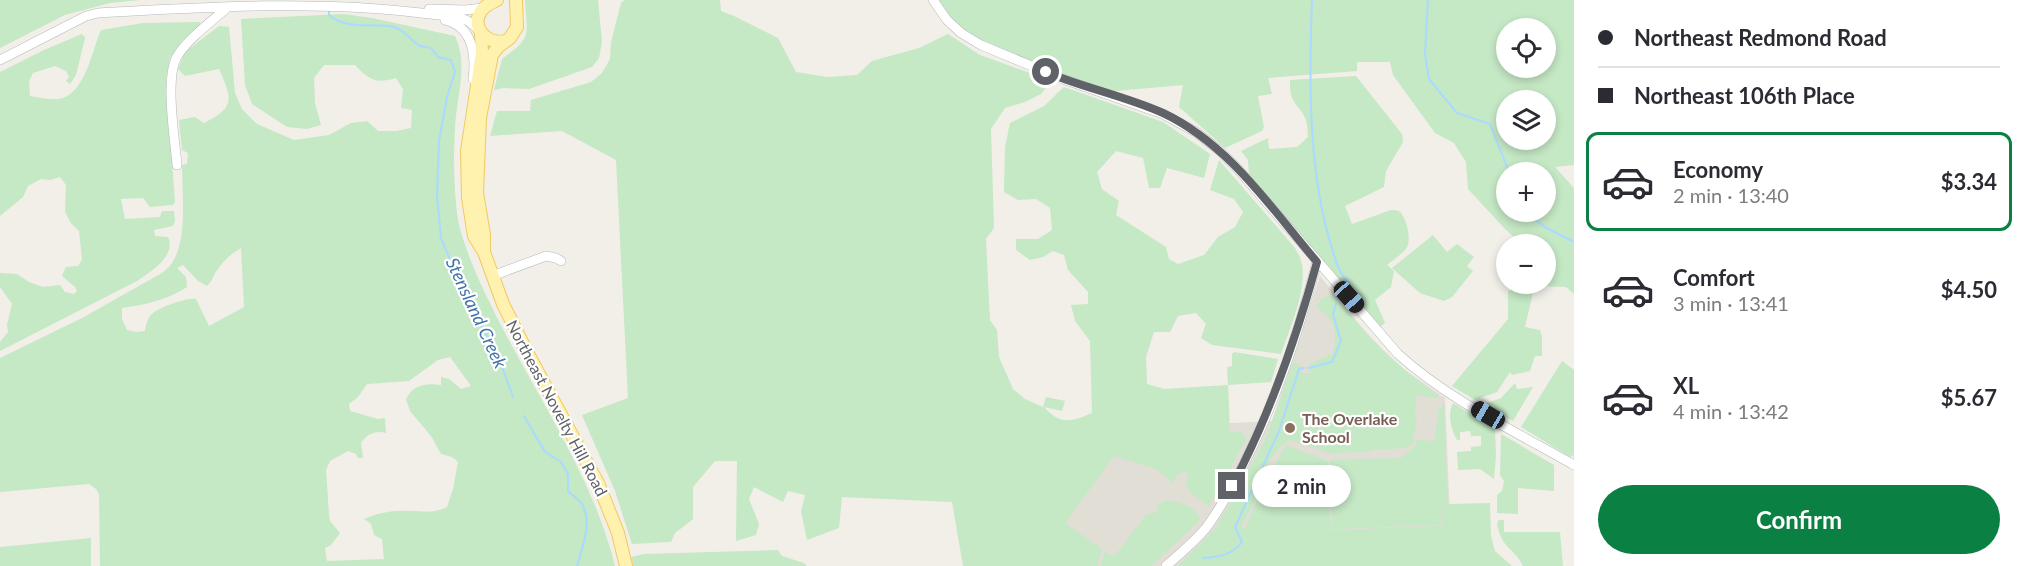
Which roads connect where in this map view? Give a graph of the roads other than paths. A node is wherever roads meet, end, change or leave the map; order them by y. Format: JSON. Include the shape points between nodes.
{"nodes":[{"id":1,"x":516,"y":0,"type":"edge"},
{"id":2,"x":933,"y":0,"type":"edge"},
{"id":3,"x":496,"y":1,"type":"edge"},
{"id":4,"x":228,"y":3,"type":"edge"},
{"id":5,"x":393,"y":8,"type":"junction"},
{"id":6,"x":483,"y":8,"type":"junction"},
{"id":7,"x":516,"y":15,"type":"junction"},
{"id":8,"x":481,"y":33,"type":"junction"},
{"id":9,"x":505,"y":41,"type":"junction"},
{"id":10,"x":0,"y":60,"type":"edge"},
{"id":11,"x":468,"y":136,"type":"junction"},
{"id":12,"x":177,"y":165,"type":"dead end"},
{"id":13,"x":484,"y":252,"type":"junction"},
{"id":14,"x":561,"y":261,"type":"dead end"},
{"id":15,"x":1317,"y":262,"type":"junction"},
{"id":16,"x":492,"y":276,"type":"junction"},
{"id":17,"x":1574,"y":465,"type":"edge"},
{"id":18,"x":627,"y":566,"type":"edge"},
{"id":19,"x":1167,"y":566,"type":"edge"}],
"edges":[{"from":1,"to":7,"type":"main road"},
{"from":2,"to":15,"type":"street","via":[[947,20],[981,45],[1063,79],[1148,107],[1196,132],[1238,169]]},
{"from":3,"to":6,"type":"main road"},
{"from":3,"to":7,"type":"main road","via":[[508,4]]},
{"from":4,"to":5,"type":"street"},
{"from":4,"to":10,"type":"street","via":[[86,16]]},
{"from":4,"to":12,"type":"street","via":[[176,57],[171,97]]},
{"from":5,"to":6,"type":"street"},
{"from":5,"to":8,"type":"street","via":[[463,19]]},
{"from":5,"to":11,"type":"street","via":[[454,22],[468,36],[474,66]]},
{"from":6,"to":8,"type":"main road","via":[[478,20]]},
{"from":7,"to":9,"type":"main road","via":[[515,33]]},
{"from":8,"to":9,"type":"main road","via":[[494,42]]},
{"from":8,"to":11,"type":"main road","name":"Northeast Novelty Hill Road","via":[[483,53]]},
{"from":9,"to":13,"type":"main road","name":"Northeast Novelty Hill Road","via":[[492,55],[480,118],[477,193]]},
{"from":11,"to":13,"type":"main road","name":"Northeast Novelty Hill Road","via":[[467,182],[474,236]]},
{"from":13,"to":16,"type":"main road","name":"Northeast Novelty Hill Road"},
{"from":14,"to":16,"type":"street","via":[[546,256]]},
{"from":15,"to":17,"type":"street","via":[[1416,370]]},
{"from":15,"to":19,"type":"street","via":[[1286,365],[1252,448],[1215,516]]},
{"from":16,"to":18,"type":"main road","name":"Northeast Novelty Hill Road","via":[[526,350],[598,483]]}]}
